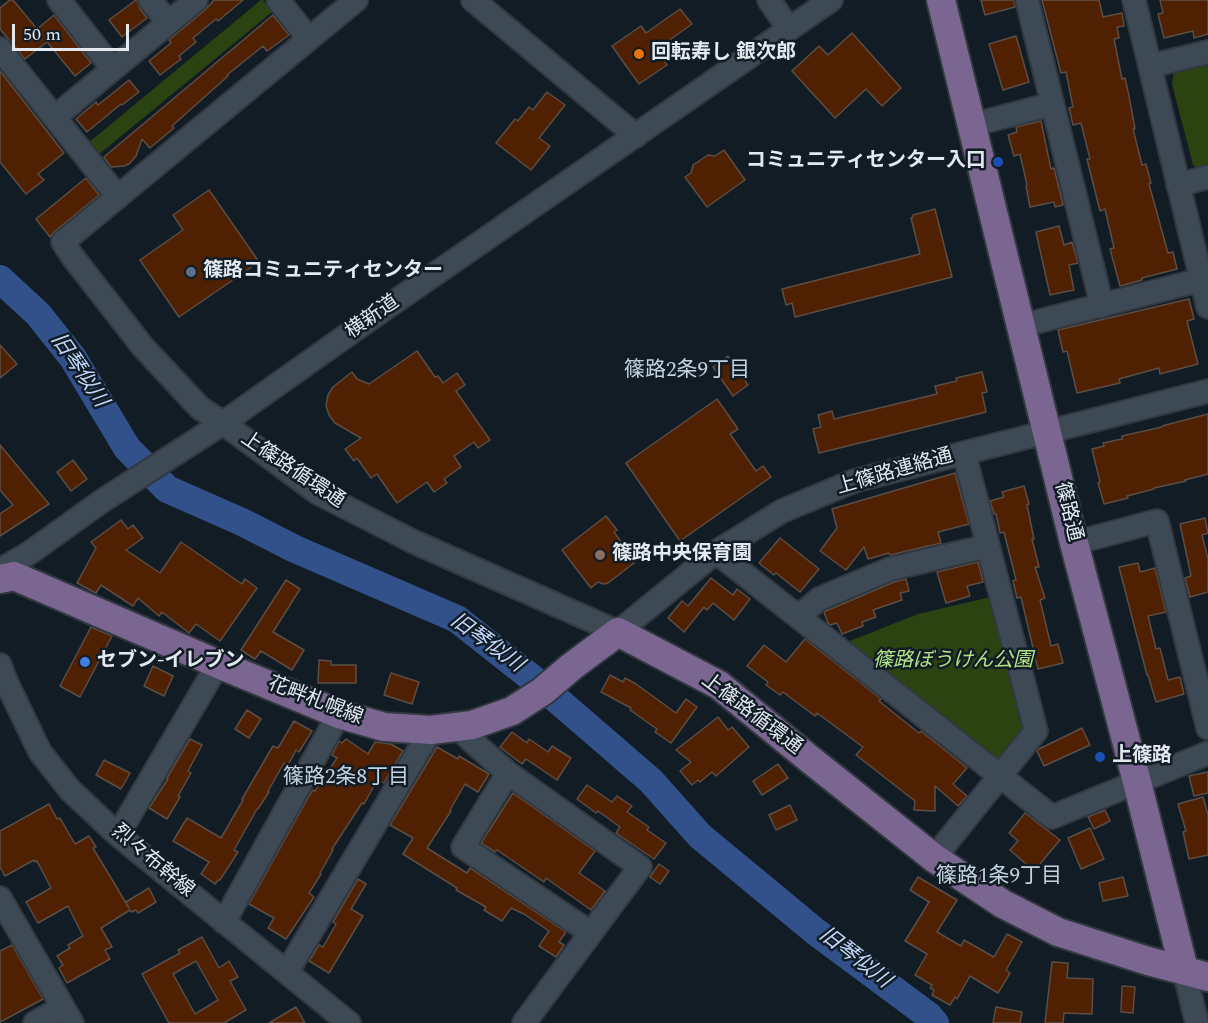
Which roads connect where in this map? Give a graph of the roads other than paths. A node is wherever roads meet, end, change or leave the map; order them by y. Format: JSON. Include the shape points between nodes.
{"nodes":[{"id":1,"x":59,"y":0,"type":"edge"},
{"id":2,"x":150,"y":0,"type":"edge"},
{"id":3,"x":196,"y":0,"type":"edge"},
{"id":4,"x":278,"y":0,"type":"edge"},
{"id":5,"x":356,"y":0,"type":"edge"},
{"id":6,"x":473,"y":0,"type":"edge"},
{"id":7,"x":769,"y":0,"type":"edge"},
{"id":8,"x":831,"y":0,"type":"edge"},
{"id":9,"x":940,"y":0,"type":"edge"},
{"id":10,"x":1027,"y":0,"type":"edge"},
{"id":11,"x":1134,"y":0,"type":"edge"},
{"id":12,"x":168,"y":22,"type":"junction"},
{"id":13,"x":789,"y":29,"type":"junction"},
{"id":14,"x":309,"y":39,"type":"junction"},
{"id":15,"x":0,"y":49,"type":"edge"},
{"id":16,"x":1208,"y":52,"type":"edge"},
{"id":17,"x":1150,"y":66,"type":"junction"},
{"id":18,"x":113,"y":69,"type":"junction"},
{"id":19,"x":1052,"y":104,"type":"junction"},
{"id":20,"x":55,"y":117,"type":"junction"},
{"id":21,"x":972,"y":124,"type":"junction"},
{"id":22,"x":636,"y":136,"type":"junction"},
{"id":23,"x":1208,"y":177,"type":"edge"},
{"id":24,"x":1178,"y":185,"type":"junction"},
{"id":25,"x":118,"y":197,"type":"junction"},
{"id":26,"x":1204,"y":279,"type":"edge"},
{"id":27,"x":1102,"y":306,"type":"junction"},
{"id":28,"x":1208,"y":307,"type":"edge"},
{"id":29,"x":1020,"y":327,"type":"junction"},
{"id":30,"x":1208,"y":391,"type":"edge"},
{"id":31,"x":223,"y":423,"type":"junction"},
{"id":32,"x":1047,"y":432,"type":"junction"},
{"id":33,"x":964,"y":453,"type":"junction"},
{"id":34,"x":1074,"y":543,"type":"junction"},
{"id":35,"x":988,"y":546,"type":"junction"},
{"id":36,"x":716,"y":552,"type":"junction"},
{"id":37,"x":0,"y":570,"type":"edge"},
{"id":38,"x":0,"y":579,"type":"edge"},
{"id":39,"x":798,"y":617,"type":"junction"},
{"id":40,"x":618,"y":632,"type":"junction"},
{"id":41,"x":218,"y":664,"type":"junction"},
{"id":42,"x":0,"y":665,"type":"edge"},
{"id":43,"x":1203,"y":683,"type":"edge"},
{"id":44,"x":339,"y":714,"type":"junction"},
{"id":45,"x":465,"y":726,"type":"junction"},
{"id":46,"x":1208,"y":728,"type":"edge"},
{"id":47,"x":430,"y":730,"type":"junction"},
{"id":48,"x":1208,"y":753,"type":"edge"},
{"id":49,"x":508,"y":773,"type":"junction"},
{"id":50,"x":1000,"y":776,"type":"junction"},
{"id":51,"x":1137,"y":782,"type":"junction"},
{"id":52,"x":118,"y":836,"type":"junction"},
{"id":53,"x":934,"y":858,"type":"junction"},
{"id":54,"x":0,"y":898,"type":"edge"},
{"id":55,"x":224,"y":921,"type":"junction"},
{"id":56,"x":591,"y":933,"type":"junction"},
{"id":57,"x":9,"y":934,"type":"edge"},
{"id":58,"x":287,"y":972,"type":"junction"},
{"id":59,"x":1196,"y":974,"type":"edge"},
{"id":60,"x":68,"y":1015,"type":"edge"},
{"id":61,"x":35,"y":1023,"type":"edge"},
{"id":62,"x":349,"y":1023,"type":"edge"},
{"id":63,"x":524,"y":1023,"type":"edge"},
{"id":64,"x":1197,"y":1023,"type":"edge"}],
"edges":[{"from":1,"to":18,"type":"street"},
{"from":2,"to":12,"type":"street"},
{"from":3,"to":12,"type":"street"},
{"from":4,"to":14,"type":"street"},
{"from":5,"to":14,"type":"street"},
{"from":6,"to":22,"type":"street"},
{"from":7,"to":13,"type":"street"},
{"from":8,"to":13,"type":"street","name":"横新道"},
{"from":9,"to":21,"type":"main road","name":"篠路通"},
{"from":10,"to":19,"type":"street"},
{"from":11,"to":17,"type":"street"},
{"from":12,"to":18,"type":"street"},
{"from":13,"to":22,"type":"street","name":"横新道"},
{"from":14,"to":25,"type":"street"},
{"from":15,"to":20,"type":"street"},
{"from":16,"to":17,"type":"street"},
{"from":17,"to":24,"type":"street"},
{"from":18,"to":20,"type":"street"},
{"from":19,"to":21,"type":"street"},
{"from":19,"to":27,"type":"street"},
{"from":20,"to":25,"type":"street"},
{"from":21,"to":29,"type":"main road","name":"篠路通"},
{"from":22,"to":31,"type":"street","name":"横新道"},
{"from":23,"to":24,"type":"street"},
{"from":24,"to":26,"type":"street"},
{"from":25,"to":31,"type":"street","name":"上篠路循環通","via":[[63,242],[143,346],[200,408]]},
{"from":26,"to":27,"type":"street"},
{"from":26,"to":28,"type":"street"},
{"from":27,"to":29,"type":"street"},
{"from":29,"to":32,"type":"main road","name":"篠路通"},
{"from":30,"to":32,"type":"street","name":"上篠路連絡通"},
{"from":31,"to":37,"type":"street","name":"横新道"},
{"from":31,"to":40,"type":"street","name":"上篠路循環通","via":[[318,493],[414,542]]},
{"from":32,"to":33,"type":"street","name":"上篠路連絡通"},
{"from":32,"to":34,"type":"main road","name":"篠路通"},
{"from":33,"to":35,"type":"street"},
{"from":33,"to":36,"type":"street","name":"上篠路連絡通","via":[[854,481],[782,511]]},
{"from":34,"to":43,"type":"street","via":[[1157,520]]},
{"from":34,"to":51,"type":"main road","name":"篠路通"},
{"from":35,"to":39,"type":"street","via":[[890,569],[819,599]]},
{"from":35,"to":50,"type":"street","via":[[1036,731]]},
{"from":36,"to":39,"type":"street"},
{"from":36,"to":40,"type":"street","name":"上篠路連絡通"},
{"from":38,"to":41,"type":"main road","name":"花畔札幌線","via":[[14,576]]},
{"from":39,"to":50,"type":"street"},
{"from":40,"to":45,"type":"main road","name":"花畔札幌線","via":[[543,692],[512,711]]},
{"from":40,"to":53,"type":"main road","name":"上篠路循環通","via":[[719,685]]},
{"from":41,"to":44,"type":"main road","name":"花畔札幌線"},
{"from":41,"to":52,"type":"street"},
{"from":42,"to":52,"type":"street","name":"烈々布幹線","via":[[40,752],[70,789]]},
{"from":43,"to":46,"type":"street"},
{"from":44,"to":47,"type":"main road","name":"花畔札幌線","via":[[384,727]]},
{"from":44,"to":55,"type":"street"},
{"from":45,"to":47,"type":"main road","name":"花畔札幌線"},
{"from":45,"to":49,"type":"street","via":[[475,744]]},
{"from":47,"to":58,"type":"street"},
{"from":48,"to":51,"type":"street"},
{"from":49,"to":56,"type":"street","via":[[463,847]]},
{"from":49,"to":56,"type":"street","via":[[640,867]]},
{"from":50,"to":51,"type":"street","via":[[1052,817]]},
{"from":50,"to":53,"type":"street"},
{"from":51,"to":59,"type":"main road","name":"篠路通"},
{"from":52,"to":55,"type":"street","name":"烈々布幹線"},
{"from":53,"to":59,"type":"main road","name":"上篠路循環通","via":[[1003,904],[1058,932]]},
{"from":54,"to":57,"type":"street"},
{"from":55,"to":58,"type":"street","name":"烈々布幹線"},
{"from":56,"to":63,"type":"street"},
{"from":57,"to":60,"type":"street"},
{"from":58,"to":62,"type":"street","name":"烈々布幹線"},
{"from":59,"to":64,"type":"street","name":"篠路通"},
{"from":60,"to":61,"type":"street"}]}
